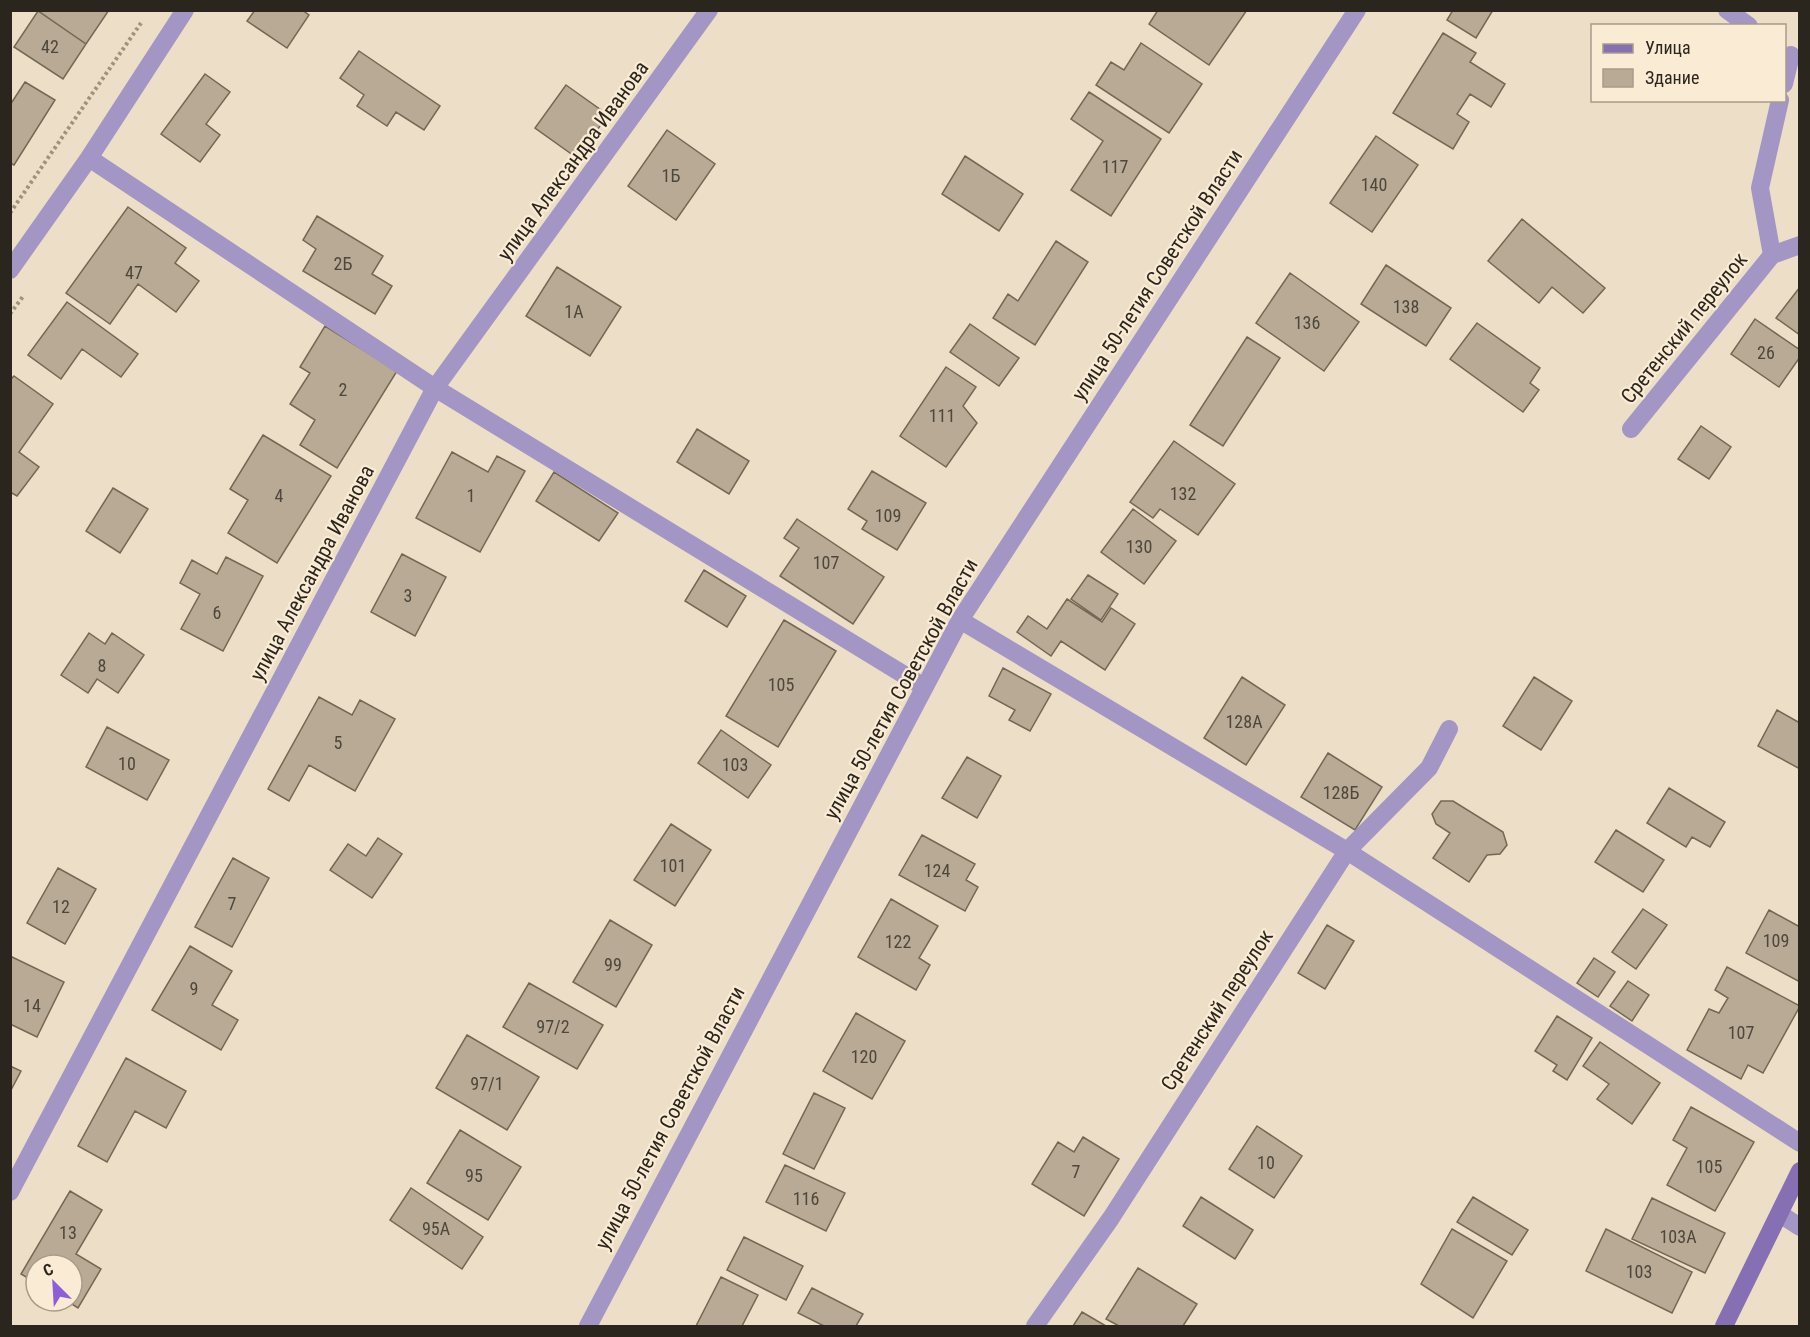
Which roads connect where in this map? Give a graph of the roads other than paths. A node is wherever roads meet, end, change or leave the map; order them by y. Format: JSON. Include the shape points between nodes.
{"nodes":[{"id":1,"x":185,"y":10,"type":"edge"},
{"id":2,"x":709,"y":10,"type":"edge"},
{"id":3,"x":1357,"y":10,"type":"edge"},
{"id":4,"x":1727,"y":10,"type":"edge"},
{"id":5,"x":1746,"y":24,"type":"edge"},
{"id":6,"x":1792,"y":55,"type":"edge"},
{"id":7,"x":1786,"y":80,"type":"edge"},
{"id":8,"x":1780,"y":102,"type":"edge"},
{"id":9,"x":88,"y":158,"type":"junction"},
{"id":10,"x":1800,"y":245,"type":"edge"},
{"id":11,"x":1772,"y":255,"type":"junction"},
{"id":12,"x":10,"y":270,"type":"edge"},
{"id":13,"x":435,"y":388,"type":"junction"},
{"id":14,"x":1632,"y":429,"type":"dead end"},
{"id":15,"x":960,"y":621,"type":"junction"},
{"id":16,"x":924,"y":687,"type":"junction"},
{"id":17,"x":1449,"y":729,"type":"dead end"},
{"id":18,"x":1347,"y":851,"type":"junction"},
{"id":19,"x":1800,"y":1143,"type":"edge"},
{"id":20,"x":1800,"y":1171,"type":"edge"},
{"id":21,"x":10,"y":1192,"type":"edge"},
{"id":22,"x":1780,"y":1214,"type":"junction"},
{"id":23,"x":1800,"y":1227,"type":"edge"},
{"id":24,"x":588,"y":1326,"type":"edge"},
{"id":25,"x":1035,"y":1326,"type":"edge"},
{"id":26,"x":1724,"y":1326,"type":"edge"}],
"edges":[{"from":1,"to":9,"type":"street"},
{"from":2,"to":13,"type":"street","name":"улица Александра Иванова"},
{"from":3,"to":15,"type":"street","name":"улица 50-летия Советской Власти"},
{"from":4,"to":5,"type":"street"},
{"from":6,"to":7,"type":"street"},
{"from":8,"to":11,"type":"street","via":[[1760,188]]},
{"from":9,"to":12,"type":"street"},
{"from":9,"to":13,"type":"street"},
{"from":10,"to":11,"type":"street"},
{"from":11,"to":14,"type":"street","name":"Сретенский переулок"},
{"from":13,"to":16,"type":"street"},
{"from":13,"to":21,"type":"street","name":"улица Александра Иванова"},
{"from":15,"to":16,"type":"street","name":"улица 50-летия Советской Власти"},
{"from":15,"to":18,"type":"street"},
{"from":16,"to":24,"type":"street","name":"улица 50-летия Советской Власти"},
{"from":17,"to":18,"type":"street","name":"Сретенский переулок","via":[[1428,768]]},
{"from":18,"to":19,"type":"street"},
{"from":18,"to":25,"type":"street","name":"Сретенский переулок","via":[[1111,1218]]},
{"from":20,"to":22,"type":"street"},
{"from":22,"to":23,"type":"street"},
{"from":22,"to":26,"type":"street"}]}
